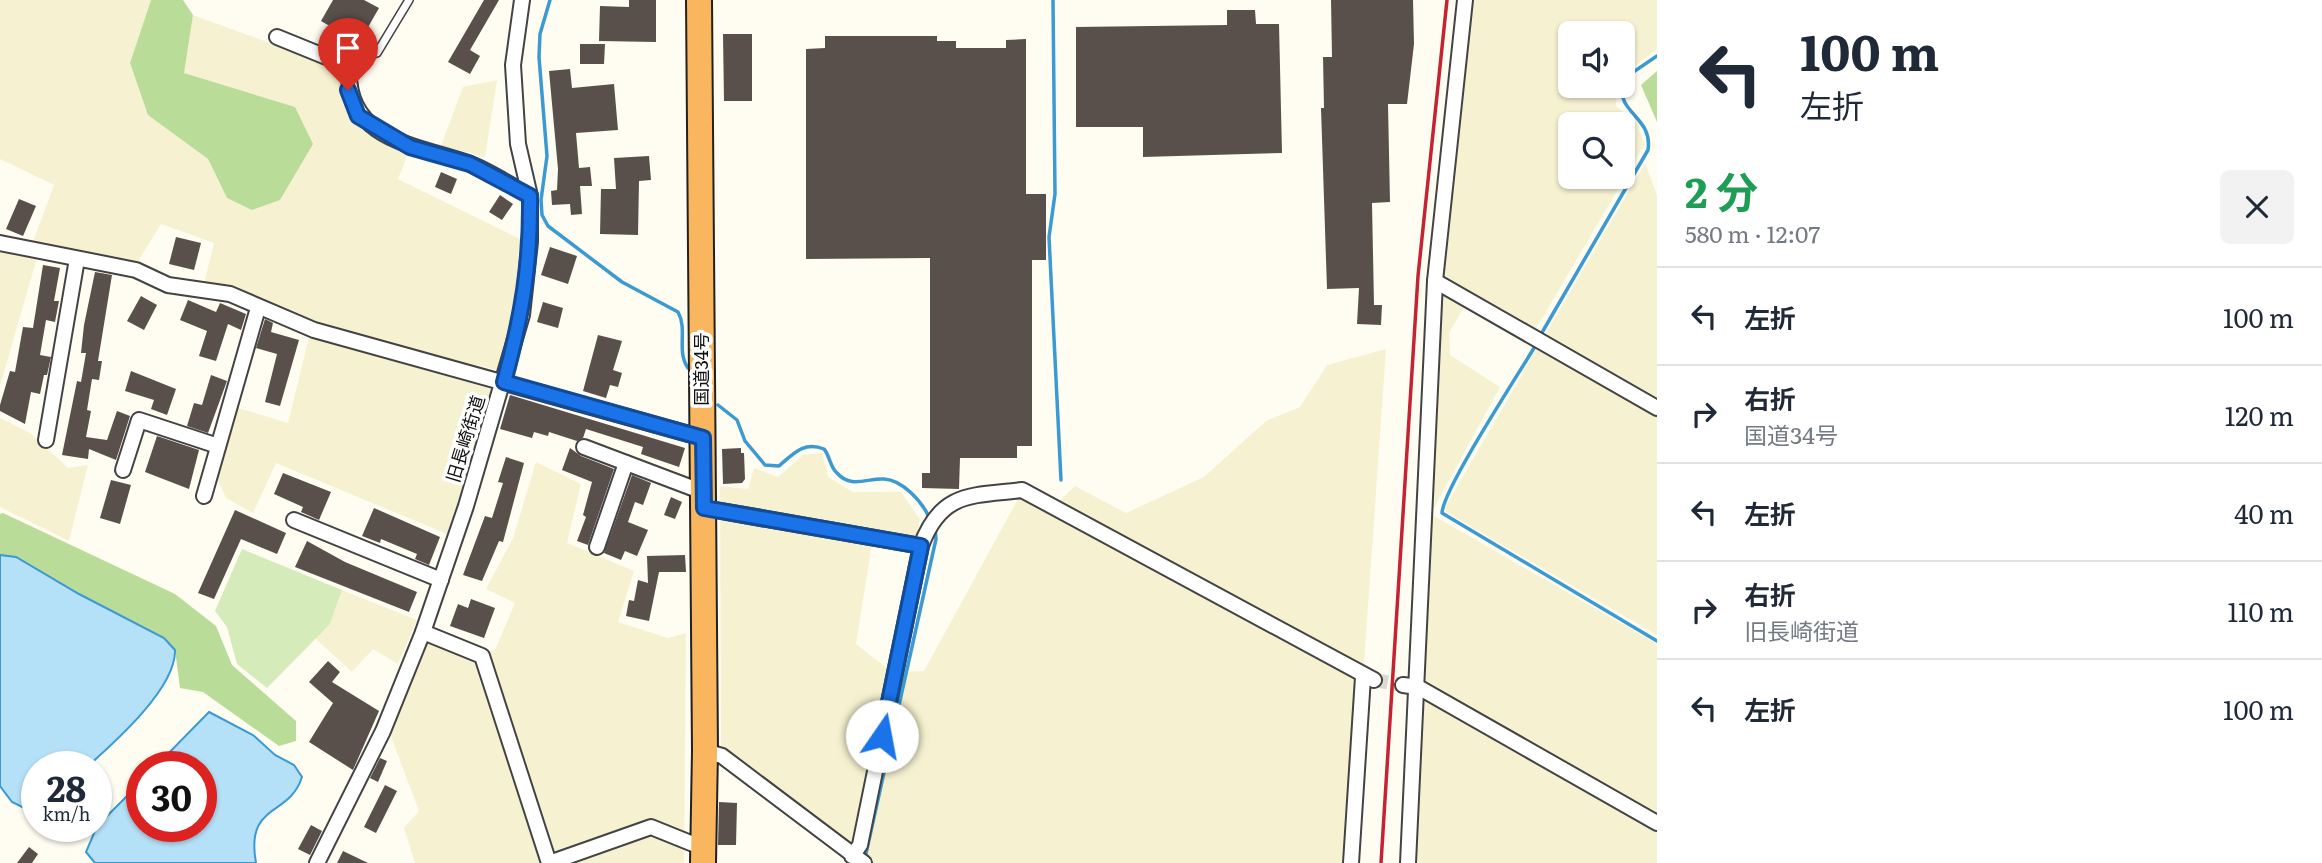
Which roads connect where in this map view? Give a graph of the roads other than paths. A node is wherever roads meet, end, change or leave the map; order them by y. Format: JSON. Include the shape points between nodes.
{"nodes":[{"id":1,"x":409,"y":0,"type":"edge"},
{"id":2,"x":522,"y":0,"type":"edge"},
{"id":3,"x":699,"y":0,"type":"edge"},
{"id":4,"x":1465,"y":0,"type":"edge"},
{"id":5,"x":277,"y":37,"type":"dead end"},
{"id":6,"x":341,"y":63,"type":"junction"},
{"id":7,"x":530,"y":196,"type":"junction"},
{"id":8,"x":0,"y":243,"type":"edge"},
{"id":9,"x":77,"y":259,"type":"junction"},
{"id":10,"x":1435,"y":281,"type":"junction"},
{"id":11,"x":258,"y":308,"type":"junction"},
{"id":12,"x":504,"y":382,"type":"junction"},
{"id":13,"x":1657,"y":408,"type":"edge"},
{"id":14,"x":703,"y":438,"type":"junction"},
{"id":15,"x":46,"y":440,"type":"dead end"},
{"id":16,"x":218,"y":446,"type":"junction"},
{"id":17,"x":584,"y":447,"type":"dead end"},
{"id":18,"x":626,"y":463,"type":"junction"},
{"id":19,"x":123,"y":470,"type":"dead end"},
{"id":20,"x":204,"y":496,"type":"dead end"},
{"id":21,"x":704,"y":500,"type":"junction"},
{"id":22,"x":294,"y":520,"type":"dead end"},
{"id":23,"x":921,"y":546,"type":"junction"},
{"id":24,"x":597,"y":547,"type":"dead end"},
{"id":25,"x":441,"y":580,"type":"junction"},
{"id":26,"x":423,"y":632,"type":"junction"},
{"id":27,"x":1403,"y":685,"type":"tunnel mouth"},
{"id":28,"x":1418,"y":687,"type":"junction"},
{"id":29,"x":705,"y":751,"type":"junction"},
{"id":30,"x":1657,"y":823,"type":"edge"},
{"id":31,"x":703,"y":856,"type":"edge"},
{"id":32,"x":858,"y":860,"type":"edge"},
{"id":33,"x":317,"y":863,"type":"edge"},
{"id":34,"x":1351,"y":863,"type":"edge"},
{"id":35,"x":1408,"y":863,"type":"edge"}],
"edges":[{"from":1,"to":6,"type":"lane","via":[[377,53]]},
{"from":2,"to":7,"type":"street","name":"旧長崎街道","via":[[513,65],[518,144]]},
{"from":3,"to":14,"type":"highway","name":"国道34号"},
{"from":4,"to":10,"type":"street"},
{"from":5,"to":6,"type":"street"},
{"from":6,"to":7,"type":"street","via":[[349,71],[348,90],[358,116],[410,147],[470,164]]},
{"from":7,"to":12,"type":"street","name":"旧長崎街道","via":[[522,315]]},
{"from":8,"to":9,"type":"street"},
{"from":9,"to":11,"type":"street","via":[[136,270],[168,285],[230,294]]},
{"from":9,"to":15,"type":"street"},
{"from":10,"to":13,"type":"street"},
{"from":10,"to":28,"type":"street"},
{"from":11,"to":12,"type":"street","via":[[314,330]]},
{"from":11,"to":16,"type":"street"},
{"from":12,"to":14,"type":"street"},
{"from":12,"to":25,"type":"street","name":"旧長崎街道"},
{"from":14,"to":21,"type":"highway","name":"国道34号"},
{"from":16,"to":19,"type":"street","via":[[139,420]]},
{"from":16,"to":20,"type":"street"},
{"from":17,"to":18,"type":"street"},
{"from":18,"to":21,"type":"street"},
{"from":18,"to":24,"type":"street"},
{"from":21,"to":23,"type":"street"},
{"from":21,"to":29,"type":"highway","name":"国道34号"},
{"from":22,"to":25,"type":"street"},
{"from":23,"to":32,"type":"street"},
{"from":23,"to":34,"type":"street","via":[[937,514],[950,502],[964,496],[1022,490],[1368,679]]},
{"from":25,"to":26,"type":"street","name":"旧長崎街道"},
{"from":26,"to":31,"type":"street","via":[[482,656],[549,863],[651,827]]},
{"from":26,"to":33,"type":"street","name":"旧長崎街道","via":[[383,731]]},
{"from":27,"to":28,"type":"street"},
{"from":28,"to":30,"type":"street"},
{"from":28,"to":35,"type":"street"},
{"from":29,"to":31,"type":"highway","name":"国道34号"},
{"from":29,"to":32,"type":"street","via":[[722,756]]}]}
